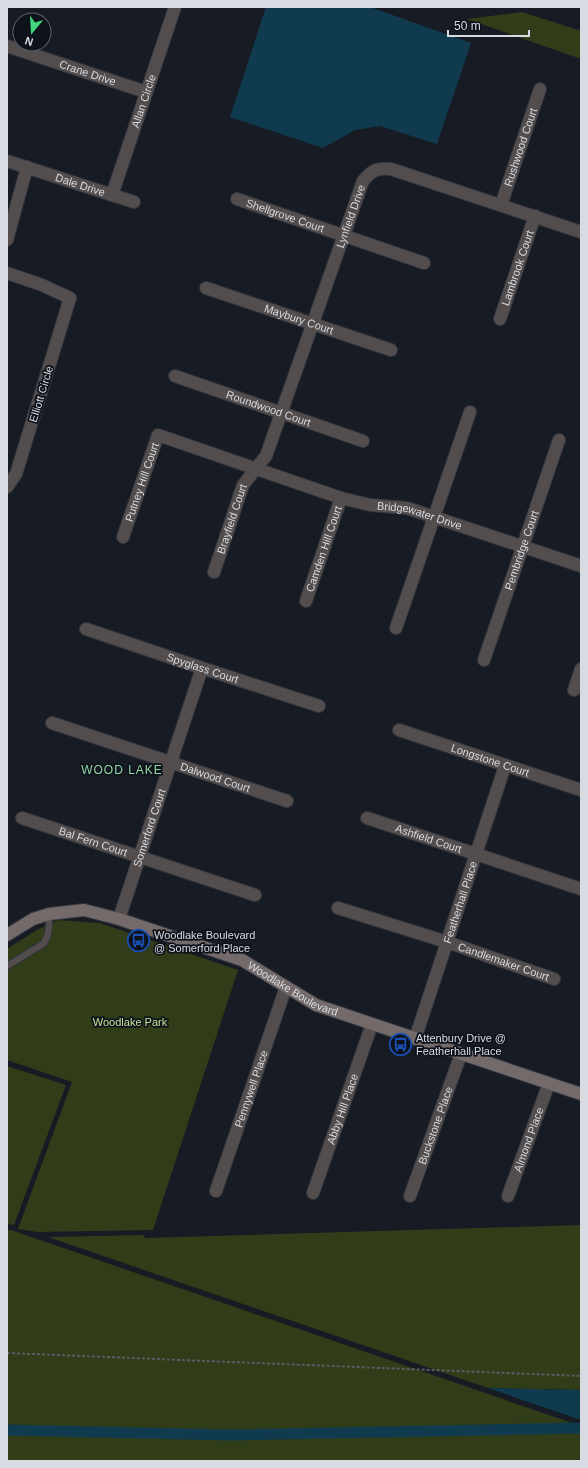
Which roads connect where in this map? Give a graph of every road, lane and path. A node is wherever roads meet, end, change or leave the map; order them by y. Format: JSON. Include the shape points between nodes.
{"nodes":[{"id":1,"x":175,"y":7,"type":"edge"},
{"id":2,"x":7,"y":46,"type":"edge"},
{"id":3,"x":540,"y":89,"type":"dead end"},
{"id":4,"x":146,"y":92,"type":"junction"},
{"id":5,"x":7,"y":161,"type":"edge"},
{"id":6,"x":27,"y":167,"type":"junction"},
{"id":7,"x":112,"y":195,"type":"junction"},
{"id":8,"x":237,"y":199,"type":"dead end"},
{"id":9,"x":134,"y":202,"type":"dead end"},
{"id":10,"x":501,"y":205,"type":"junction"},
{"id":11,"x":535,"y":216,"type":"junction"},
{"id":12,"x":581,"y":232,"type":"edge"},
{"id":13,"x":343,"y":236,"type":"junction"},
{"id":14,"x":7,"y":240,"type":"edge"},
{"id":15,"x":424,"y":263,"type":"dead end"},
{"id":16,"x":7,"y":273,"type":"edge"},
{"id":17,"x":206,"y":288,"type":"dead end"},
{"id":18,"x":500,"y":319,"type":"dead end"},
{"id":19,"x":312,"y":324,"type":"junction"},
{"id":20,"x":391,"y":350,"type":"dead end"},
{"id":21,"x":175,"y":376,"type":"dead end"},
{"id":22,"x":470,"y":412,"type":"dead end"},
{"id":23,"x":282,"y":413,"type":"junction"},
{"id":24,"x":559,"y":440,"type":"dead end"},
{"id":25,"x":363,"y":441,"type":"dead end"},
{"id":26,"x":256,"y":469,"type":"junction"},
{"id":27,"x":7,"y":487,"type":"edge"},
{"id":28,"x":341,"y":498,"type":"junction"},
{"id":29,"x":435,"y":518,"type":"junction"},
{"id":30,"x":123,"y":537,"type":"dead end"},
{"id":31,"x":522,"y":547,"type":"junction"},
{"id":32,"x":581,"y":566,"type":"edge"},
{"id":33,"x":214,"y":572,"type":"dead end"},
{"id":34,"x":306,"y":601,"type":"dead end"},
{"id":35,"x":396,"y":628,"type":"dead end"},
{"id":36,"x":86,"y":629,"type":"dead end"},
{"id":37,"x":484,"y":660,"type":"dead end"},
{"id":38,"x":202,"y":668,"type":"junction"},
{"id":39,"x":581,"y":669,"type":"edge"},
{"id":40,"x":574,"y":690,"type":"dead end"},
{"id":41,"x":319,"y":706,"type":"dead end"},
{"id":42,"x":52,"y":723,"type":"dead end"},
{"id":43,"x":399,"y":730,"type":"dead end"},
{"id":44,"x":171,"y":763,"type":"junction"},
{"id":45,"x":505,"y":766,"type":"junction"},
{"id":46,"x":581,"y":790,"type":"edge"},
{"id":47,"x":287,"y":801,"type":"dead end"},
{"id":48,"x":22,"y":818,"type":"dead end"},
{"id":49,"x":367,"y":818,"type":"dead end"},
{"id":50,"x":476,"y":854,"type":"junction"},
{"id":51,"x":140,"y":857,"type":"junction"},
{"id":52,"x":581,"y":889,"type":"edge"},
{"id":53,"x":256,"y":895,"type":"dead end"},
{"id":54,"x":338,"y":908,"type":"dead end"},
{"id":55,"x":49,"y":914,"type":"junction"},
{"id":56,"x":119,"y":920,"type":"junction"},
{"id":57,"x":7,"y":935,"type":"edge"},
{"id":58,"x":446,"y":942,"type":"junction"},
{"id":59,"x":7,"y":966,"type":"edge"},
{"id":60,"x":554,"y":979,"type":"dead end"},
{"id":61,"x":286,"y":986,"type":"junction"},
{"id":62,"x":372,"y":1024,"type":"junction"},
{"id":63,"x":415,"y":1039,"type":"junction"},
{"id":64,"x":461,"y":1054,"type":"junction"},
{"id":65,"x":549,"y":1084,"type":"junction"},
{"id":66,"x":581,"y":1094,"type":"edge"},
{"id":67,"x":216,"y":1191,"type":"dead end"},
{"id":68,"x":313,"y":1193,"type":"dead end"},
{"id":69,"x":410,"y":1196,"type":"dead end"},
{"id":70,"x":508,"y":1196,"type":"dead end"},
{"id":71,"x":7,"y":1353,"type":"edge"},
{"id":72,"x":581,"y":1376,"type":"edge"}],
"edges":[{"from":1,"to":4,"type":"street","name":"Allan Circle"},
{"from":2,"to":4,"type":"street","name":"Crane Drive"},
{"from":3,"to":10,"type":"street","name":"Rushwood Court"},
{"from":4,"to":7,"type":"street","name":"Allan Circle"},
{"from":5,"to":6,"type":"street","name":"Dale Drive"},
{"from":6,"to":7,"type":"street","name":"Dale Drive"},
{"from":6,"to":14,"type":"street"},
{"from":7,"to":9,"type":"street","name":"Dale Drive"},
{"from":8,"to":13,"type":"street","name":"Shellgrove Court"},
{"from":10,"to":11,"type":"street","name":"Lynfield Drive"},
{"from":10,"to":13,"type":"street","name":"Lynfield Drive","via":[[391,169],[380,168],[370,172],[363,181]]},
{"from":11,"to":12,"type":"street","name":"Lynfield Drive"},
{"from":11,"to":18,"type":"street","name":"Lambrook Court"},
{"from":13,"to":15,"type":"street","name":"Shellgrove Court"},
{"from":13,"to":19,"type":"street","name":"Lynfield Drive"},
{"from":16,"to":27,"type":"street","name":"Elliott Circle","via":[[70,298],[16,474]]},
{"from":17,"to":19,"type":"street","name":"Maybury Court"},
{"from":19,"to":20,"type":"street","name":"Maybury Court"},
{"from":19,"to":23,"type":"street","name":"Lynfield Drive"},
{"from":21,"to":23,"type":"street","name":"Roundwood Court"},
{"from":22,"to":29,"type":"street"},
{"from":23,"to":25,"type":"street","name":"Roundwood Court"},
{"from":23,"to":26,"type":"street","name":"Lynfield Drive","via":[[266,456]]},
{"from":24,"to":31,"type":"street","name":"Pembridge Court"},
{"from":26,"to":28,"type":"street","name":"Bridgewater Drive"},
{"from":26,"to":30,"type":"street","name":"Putney Hill Court","via":[[158,435]]},
{"from":26,"to":33,"type":"street","name":"Brayfield Court","via":[[243,485]]},
{"from":28,"to":29,"type":"street","name":"Bridgewater Drive","via":[[370,505],[407,508]]},
{"from":28,"to":34,"type":"street","name":"Camden Hill Court"},
{"from":29,"to":31,"type":"street","name":"Bridgewater Drive"},
{"from":29,"to":35,"type":"street"},
{"from":31,"to":32,"type":"street","name":"Bridgewater Drive"},
{"from":31,"to":37,"type":"street","name":"Pembridge Court"},
{"from":36,"to":38,"type":"street","name":"Spyglass Court"},
{"from":38,"to":41,"type":"street","name":"Spyglass Court"},
{"from":38,"to":44,"type":"street","name":"Somerford Court"},
{"from":39,"to":40,"type":"street"},
{"from":42,"to":44,"type":"street","name":"Dalwood Court"},
{"from":43,"to":45,"type":"street","name":"Longstone Court"},
{"from":44,"to":47,"type":"street","name":"Dalwood Court"},
{"from":44,"to":51,"type":"street","name":"Somerford Court"},
{"from":45,"to":46,"type":"street","name":"Longstone Court"},
{"from":45,"to":50,"type":"street","name":"Featherhall Place"},
{"from":48,"to":51,"type":"street","name":"Bal Fern Court"},
{"from":49,"to":50,"type":"street","name":"Ashfield Court"},
{"from":50,"to":52,"type":"street","name":"Ashfield Court"},
{"from":50,"to":58,"type":"street","name":"Featherhall Place"},
{"from":51,"to":53,"type":"street","name":"Bal Fern Court"},
{"from":51,"to":56,"type":"street","name":"Somerford Court"},
{"from":54,"to":58,"type":"street","name":"Candlemaker Court"},
{"from":55,"to":56,"type":"street","name":"Woodlake Boulevard","via":[[84,910]]},
{"from":55,"to":57,"type":"street","name":"Woodlake Boulevard","via":[[32,920]]},
{"from":55,"to":59,"type":"lane","via":[[49,931],[43,944]]},
{"from":56,"to":61,"type":"street","name":"Woodlake Boulevard","via":[[242,960]]},
{"from":58,"to":60,"type":"street","name":"Candlemaker Court"},
{"from":58,"to":63,"type":"street","name":"Featherhall Place"},
{"from":61,"to":62,"type":"street","name":"Woodlake Boulevard","via":[[316,1005]]},
{"from":61,"to":67,"type":"street","name":"Pennywell Place"},
{"from":62,"to":63,"type":"street","name":"Woodlake Boulevard"},
{"from":62,"to":68,"type":"street","name":"Abby Hill Place"},
{"from":63,"to":64,"type":"street","name":"Woodlake Boulevard"},
{"from":64,"to":65,"type":"street","name":"Woodlake Boulevard"},
{"from":64,"to":69,"type":"street","name":"Buckstone Place"},
{"from":65,"to":66,"type":"street","name":"Woodlake Boulevard"},
{"from":65,"to":70,"type":"street","name":"Almond Place"},
{"from":71,"to":72,"type":"path"}]}
